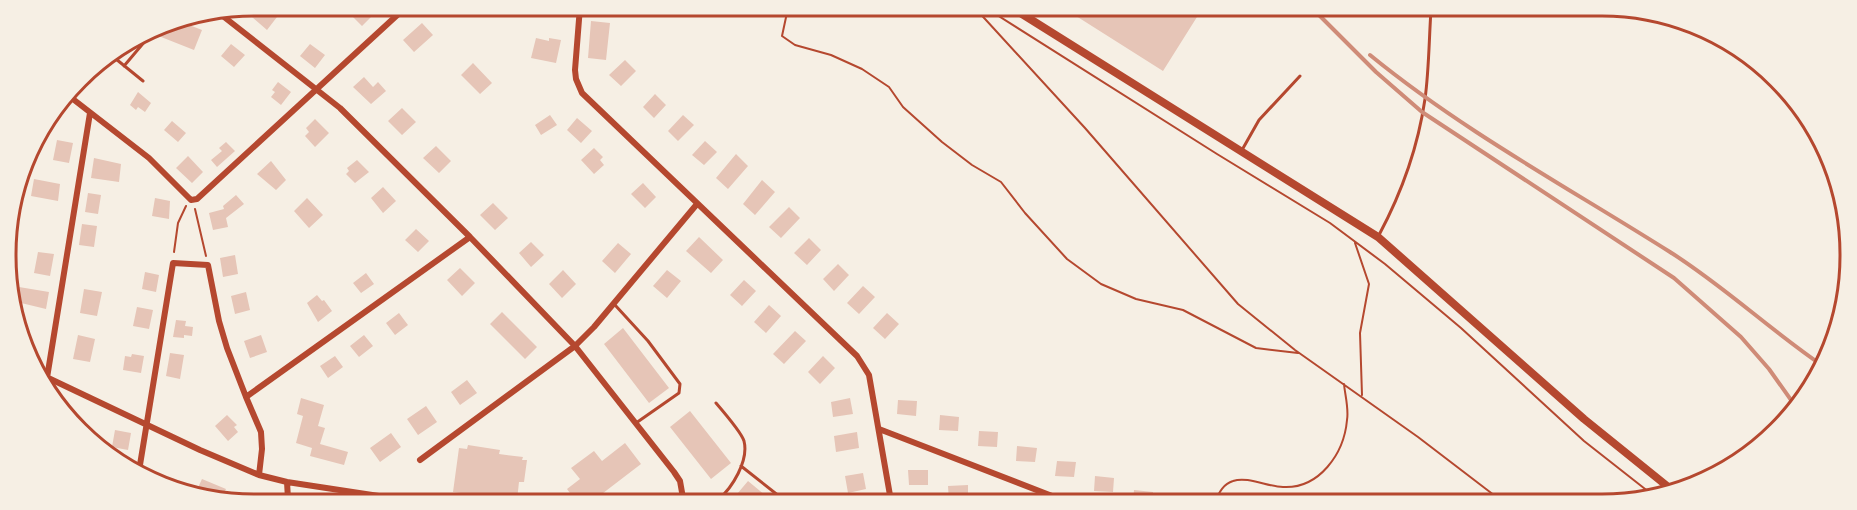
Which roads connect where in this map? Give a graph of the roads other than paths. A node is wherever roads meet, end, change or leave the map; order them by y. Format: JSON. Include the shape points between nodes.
{"nodes":[{"id":1,"x":395,"y":16,"type":"edge"},
{"id":2,"x":579,"y":16,"type":"edge"},
{"id":3,"x":1025,"y":16,"type":"edge"},
{"id":4,"x":1431,"y":16,"type":"edge"},
{"id":5,"x":226,"y":19,"type":"edge"},
{"id":6,"x":142,"y":45,"type":"edge"},
{"id":7,"x":117,"y":60,"type":"edge"},
{"id":8,"x":124,"y":66,"type":"junction"},
{"id":9,"x":1300,"y":76,"type":"dead end"},
{"id":10,"x":143,"y":81,"type":"dead end"},
{"id":11,"x":318,"y":89,"type":"junction"},
{"id":12,"x":74,"y":100,"type":"edge"},
{"id":13,"x":90,"y":113,"type":"junction"},
{"id":14,"x":1241,"y":152,"type":"junction"},
{"id":15,"x":697,"y":204,"type":"junction"},
{"id":16,"x":470,"y":237,"type":"junction"},
{"id":17,"x":1378,"y":237,"type":"junction"},
{"id":18,"x":614,"y":303,"type":"junction"},
{"id":19,"x":575,"y":346,"type":"junction"},
{"id":20,"x":46,"y":371,"type":"edge"},
{"id":21,"x":54,"y":383,"type":"edge"},
{"id":22,"x":246,"y":397,"type":"junction"},
{"id":23,"x":716,"y":403,"type":"dead end"},
{"id":24,"x":146,"y":423,"type":"junction"},
{"id":25,"x":636,"y":423,"type":"junction"},
{"id":26,"x":879,"y":429,"type":"junction"},
{"id":27,"x":420,"y":460,"type":"dead end"},
{"id":28,"x":140,"y":464,"type":"edge"},
{"id":29,"x":741,"y":465,"type":"junction"},
{"id":30,"x":259,"y":475,"type":"junction"},
{"id":31,"x":287,"y":482,"type":"junction"},
{"id":32,"x":1665,"y":485,"type":"edge"},
{"id":33,"x":288,"y":494,"type":"edge"},
{"id":34,"x":366,"y":494,"type":"edge"},
{"id":35,"x":684,"y":494,"type":"edge"},
{"id":36,"x":725,"y":494,"type":"edge"},
{"id":37,"x":777,"y":494,"type":"edge"},
{"id":38,"x":890,"y":494,"type":"edge"},
{"id":39,"x":1047,"y":494,"type":"edge"}],
"edges":[{"from":1,"to":11,"type":"street"},
{"from":2,"to":15,"type":"street","via":[[574,70],[582,93]]},
{"from":3,"to":14,"type":"street"},
{"from":4,"to":17,"type":"lane","via":[[1425,97],[1408,174]]},
{"from":5,"to":11,"type":"street"},
{"from":6,"to":8,"type":"lane"},
{"from":7,"to":8,"type":"lane"},
{"from":8,"to":10,"type":"lane"},
{"from":9,"to":14,"type":"lane","via":[[1259,120]]},
{"from":11,"to":13,"type":"street","via":[[202,197],[191,200],[149,158]]},
{"from":11,"to":16,"type":"street"},
{"from":12,"to":13,"type":"street"},
{"from":13,"to":20,"type":"street"},
{"from":14,"to":17,"type":"street"},
{"from":15,"to":18,"type":"street"},
{"from":15,"to":26,"type":"street","via":[[857,356],[869,375]]},
{"from":16,"to":19,"type":"street"},
{"from":16,"to":22,"type":"street"},
{"from":17,"to":32,"type":"street","via":[[1584,419]]},
{"from":18,"to":19,"type":"street"},
{"from":18,"to":25,"type":"lane","via":[[680,384],[679,393]]},
{"from":19,"to":25,"type":"street"},
{"from":19,"to":27,"type":"street"},
{"from":21,"to":24,"type":"street"},
{"from":22,"to":24,"type":"street","via":[[219,321],[208,265],[173,263]]},
{"from":22,"to":30,"type":"street","via":[[261,432]]},
{"from":23,"to":29,"type":"lane","via":[[744,441]]},
{"from":24,"to":28,"type":"street"},
{"from":24,"to":30,"type":"street"},
{"from":25,"to":35,"type":"street","via":[[674,472]]},
{"from":26,"to":38,"type":"street"},
{"from":26,"to":39,"type":"street"},
{"from":29,"to":36,"type":"lane"},
{"from":29,"to":37,"type":"lane"},
{"from":30,"to":31,"type":"street"},
{"from":31,"to":33,"type":"street"},
{"from":31,"to":34,"type":"street"}]}
